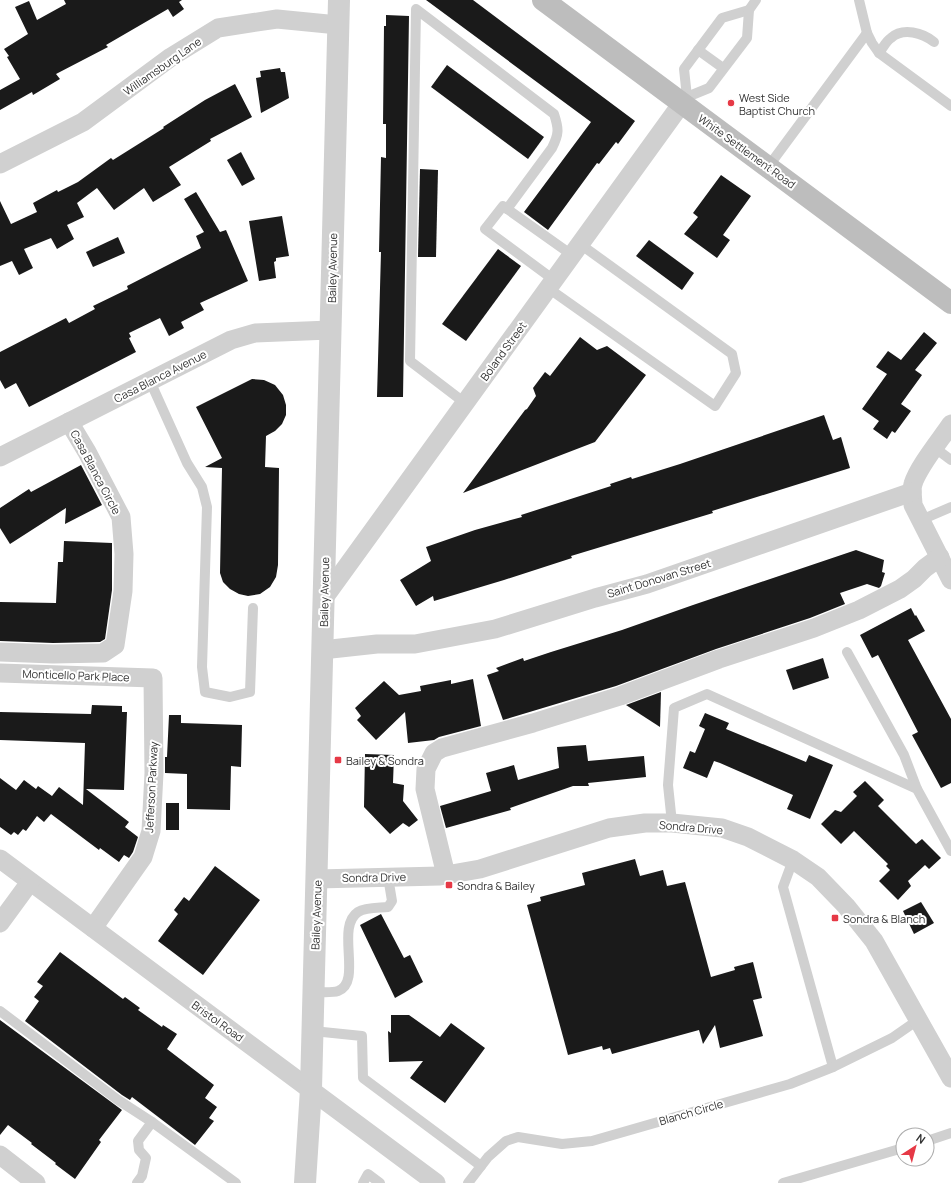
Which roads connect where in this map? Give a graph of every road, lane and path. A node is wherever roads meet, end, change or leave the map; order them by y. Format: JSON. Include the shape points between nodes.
{"nodes":[{"id":1,"x":339,"y":0,"type":"edge"},
{"id":2,"x":543,"y":0,"type":"edge"},
{"id":3,"x":756,"y":0,"type":"edge"},
{"id":4,"x":859,"y":0,"type":"edge"},
{"id":5,"x":749,"y":10,"type":"junction"},
{"id":6,"x":338,"y":25,"type":"junction"},
{"id":7,"x":867,"y":33,"type":"junction"},
{"id":8,"x":934,"y":42,"type":"dead end"},
{"id":9,"x":698,"y":50,"type":"junction"},
{"id":10,"x":879,"y":53,"type":"junction"},
{"id":11,"x":723,"y":68,"type":"junction"},
{"id":12,"x":685,"y":100,"type":"junction"},
{"id":13,"x":951,"y":106,"type":"edge"},
{"id":14,"x":0,"y":164,"type":"edge"},
{"id":15,"x":768,"y":167,"type":"junction"},
{"id":16,"x":507,"y":209,"type":"junction"},
{"id":17,"x":576,"y":249,"type":"junction"},
{"id":18,"x":551,"y":284,"type":"junction"},
{"id":19,"x":951,"y":303,"type":"edge"},
{"id":20,"x":330,"y":330,"type":"junction"},
{"id":21,"x":150,"y":381,"type":"junction"},
{"id":22,"x":465,"y":403,"type":"junction"},
{"id":23,"x":69,"y":422,"type":"junction"},
{"id":24,"x":951,"y":424,"type":"edge"},
{"id":25,"x":935,"y":448,"type":"junction"},
{"id":26,"x":0,"y":457,"type":"edge"},
{"id":27,"x":951,"y":460,"type":"edge"},
{"id":28,"x":912,"y":492,"type":"junction"},
{"id":29,"x":951,"y":507,"type":"edge"},
{"id":30,"x":921,"y":520,"type":"junction"},
{"id":31,"x":940,"y":557,"type":"junction"},
{"id":32,"x":951,"y":580,"type":"edge"},
{"id":33,"x":324,"y":598,"type":"junction"},
{"id":34,"x":253,"y":608,"type":"dead end"},
{"id":35,"x":322,"y":650,"type":"junction"},
{"id":36,"x":0,"y":652,"type":"edge"},
{"id":37,"x":847,"y":652,"type":"dead end"},
{"id":38,"x":0,"y":673,"type":"edge"},
{"id":39,"x":153,"y":678,"type":"joint"},
{"id":40,"x":917,"y":789,"type":"junction"},
{"id":41,"x":672,"y":824,"type":"junction"},
{"id":42,"x":951,"y":851,"type":"edge"},
{"id":43,"x":0,"y":859,"type":"edge"},
{"id":44,"x":793,"y":860,"type":"junction"},
{"id":45,"x":446,"y":875,"type":"junction"},
{"id":46,"x":388,"y":877,"type":"junction"},
{"id":47,"x":317,"y":879,"type":"junction"},
{"id":48,"x":30,"y":882,"type":"junction"},
{"id":49,"x":0,"y":923,"type":"edge"},
{"id":50,"x":93,"y":928,"type":"junction"},
{"id":51,"x":314,"y":992,"type":"junction"},
{"id":52,"x":0,"y":1011,"type":"edge"},
{"id":53,"x":918,"y":1020,"type":"junction"},
{"id":54,"x":313,"y":1031,"type":"junction"},
{"id":55,"x":833,"y":1067,"type":"junction"},
{"id":56,"x":951,"y":1077,"type":"edge"},
{"id":57,"x":311,"y":1089,"type":"junction"},
{"id":58,"x":152,"y":1122,"type":"junction"},
{"id":59,"x":951,"y":1134,"type":"edge"},
{"id":60,"x":935,"y":1138,"type":"edge"},
{"id":61,"x":895,"y":1150,"type":"edge"},
{"id":62,"x":0,"y":1155,"type":"edge"},
{"id":63,"x":481,"y":1166,"type":"junction"},
{"id":64,"x":36,"y":1183,"type":"edge"},
{"id":65,"x":137,"y":1183,"type":"edge"},
{"id":66,"x":236,"y":1183,"type":"edge"},
{"id":67,"x":305,"y":1183,"type":"edge"},
{"id":68,"x":362,"y":1183,"type":"edge"},
{"id":69,"x":380,"y":1183,"type":"edge"},
{"id":70,"x":436,"y":1183,"type":"edge"},
{"id":71,"x":468,"y":1183,"type":"edge"},
{"id":72,"x":783,"y":1183,"type":"edge"}],
"edges":[{"from":1,"to":6,"type":"street","name":"Bailey Avenue"},
{"from":2,"to":12,"type":"main road","name":"White Settlement Road"},
{"from":3,"to":5,"type":"lane"},
{"from":4,"to":7,"type":"lane"},
{"from":5,"to":9,"type":"lane","via":[[722,18]]},
{"from":5,"to":11,"type":"lane","via":[[747,38]]},
{"from":6,"to":14,"type":"street","name":"Williamsburg Lane","via":[[277,19],[218,28],[171,57],[83,122]]},
{"from":6,"to":20,"type":"street","name":"Bailey Avenue"},
{"from":7,"to":10,"type":"lane"},
{"from":7,"to":15,"type":"lane"},
{"from":8,"to":10,"type":"lane","via":[[928,37],[901,32],[890,38]]},
{"from":9,"to":11,"type":"lane"},
{"from":9,"to":12,"type":"lane","via":[[684,69]]},
{"from":10,"to":13,"type":"lane"},
{"from":11,"to":12,"type":"lane","via":[[709,88]]},
{"from":12,"to":15,"type":"main road","name":"White Settlement Road"},
{"from":12,"to":17,"type":"street","name":"Boland Street"},
{"from":15,"to":19,"type":"main road","name":"White Settlement Road"},
{"from":16,"to":17,"type":"lane"},
{"from":16,"to":18,"type":"lane","via":[[503,206],[485,229]]},
{"from":16,"to":22,"type":"lane","via":[[552,148],[558,127],[554,114],[416,9],[410,361]]},
{"from":17,"to":18,"type":"street","name":"Boland Street"},
{"from":17,"to":18,"type":"lane","via":[[732,354],[736,373],[715,406]]},
{"from":18,"to":22,"type":"street","name":"Boland Street"},
{"from":20,"to":21,"type":"street","name":"Casa Blanca Avenue","via":[[254,333],[243,336]]},
{"from":20,"to":33,"type":"street","name":"Bailey Avenue"},
{"from":21,"to":23,"type":"street","name":"Casa Blanca Avenue"},
{"from":21,"to":34,"type":"lane","via":[[202,487],[207,507],[202,667],[205,692],[230,698],[250,692]]},
{"from":22,"to":33,"type":"street","name":"Boland Street"},
{"from":23,"to":26,"type":"street","name":"Casa Blanca Avenue"},
{"from":23,"to":36,"type":"street","name":"Casa Blanca Circle","via":[[88,452],[120,517],[124,554],[123,591],[115,645],[103,653]]},
{"from":24,"to":25,"type":"street"},
{"from":25,"to":27,"type":"lane"},
{"from":25,"to":28,"type":"street","via":[[921,468]]},
{"from":28,"to":30,"type":"street","via":[[914,505]]},
{"from":28,"to":35,"type":"street","name":"Saint Donovan Street","via":[[647,584],[495,629],[415,644],[377,644]]},
{"from":29,"to":30,"type":"lane"},
{"from":30,"to":31,"type":"street"},
{"from":31,"to":32,"type":"street"},
{"from":31,"to":45,"type":"street","via":[[900,589],[859,610],[814,628],[719,659],[620,696],[442,748],[434,753],[426,769],[425,789]]},
{"from":33,"to":35,"type":"street","name":"Bailey Avenue"},
{"from":35,"to":47,"type":"street","name":"Bailey Avenue"},
{"from":37,"to":40,"type":"lane","via":[[904,755]]},
{"from":38,"to":39,"type":"street","name":"Monticello Park Place"},
{"from":39,"to":50,"type":"street","name":"Jefferson Parkway","via":[[154,773],[151,831],[143,857]]},
{"from":40,"to":41,"type":"lane","via":[[707,694],[674,708],[668,785]]},
{"from":40,"to":42,"type":"lane"},
{"from":41,"to":44,"type":"street","name":"Sondra Drive","via":[[722,828]]},
{"from":41,"to":45,"type":"street","name":"Sondra Drive","via":[[645,823],[609,828],[480,869]]},
{"from":43,"to":48,"type":"street","name":"Bristol Road"},
{"from":44,"to":53,"type":"street","name":"Sondra Drive","via":[[818,877],[846,906],[874,942]]},
{"from":44,"to":55,"type":"lane","via":[[784,887]]},
{"from":45,"to":46,"type":"street","name":"Sondra Drive"},
{"from":46,"to":47,"type":"street","name":"Sondra Drive"},
{"from":46,"to":51,"type":"lane","via":[[392,901],[388,907],[366,909],[357,913],[351,922],[349,978],[345,986],[338,991]]},
{"from":47,"to":51,"type":"street","name":"Bailey Avenue"},
{"from":48,"to":49,"type":"street"},
{"from":48,"to":50,"type":"street","name":"Bristol Road"},
{"from":50,"to":57,"type":"street","name":"Bristol Road"},
{"from":51,"to":54,"type":"street","name":"Bailey Avenue"},
{"from":52,"to":58,"type":"lane","via":[[118,1100]]},
{"from":53,"to":55,"type":"lane","name":"Blanch Circle","via":[[892,1038]]},
{"from":53,"to":56,"type":"street","name":"Sondra Drive"},
{"from":54,"to":57,"type":"street","name":"Bailey Avenue"},
{"from":54,"to":63,"type":"lane","via":[[362,1036],[363,1078]]},
{"from":55,"to":63,"type":"lane","name":"Blanch Circle","via":[[790,1084],[592,1141],[562,1144],[518,1138],[506,1141]]},
{"from":57,"to":67,"type":"street","name":"Bailey Avenue"},
{"from":57,"to":70,"type":"street","name":"Bristol Road"},
{"from":58,"to":65,"type":"lane","via":[[138,1141],[139,1150],[146,1158],[142,1176]]},
{"from":58,"to":66,"type":"lane"},
{"from":59,"to":60,"type":"lane"},
{"from":61,"to":72,"type":"lane"},
{"from":62,"to":64,"type":"street"},
{"from":63,"to":71,"type":"lane","name":"Blanch Circle"},
{"from":68,"to":69,"type":"lane","via":[[368,1174]]}]}
